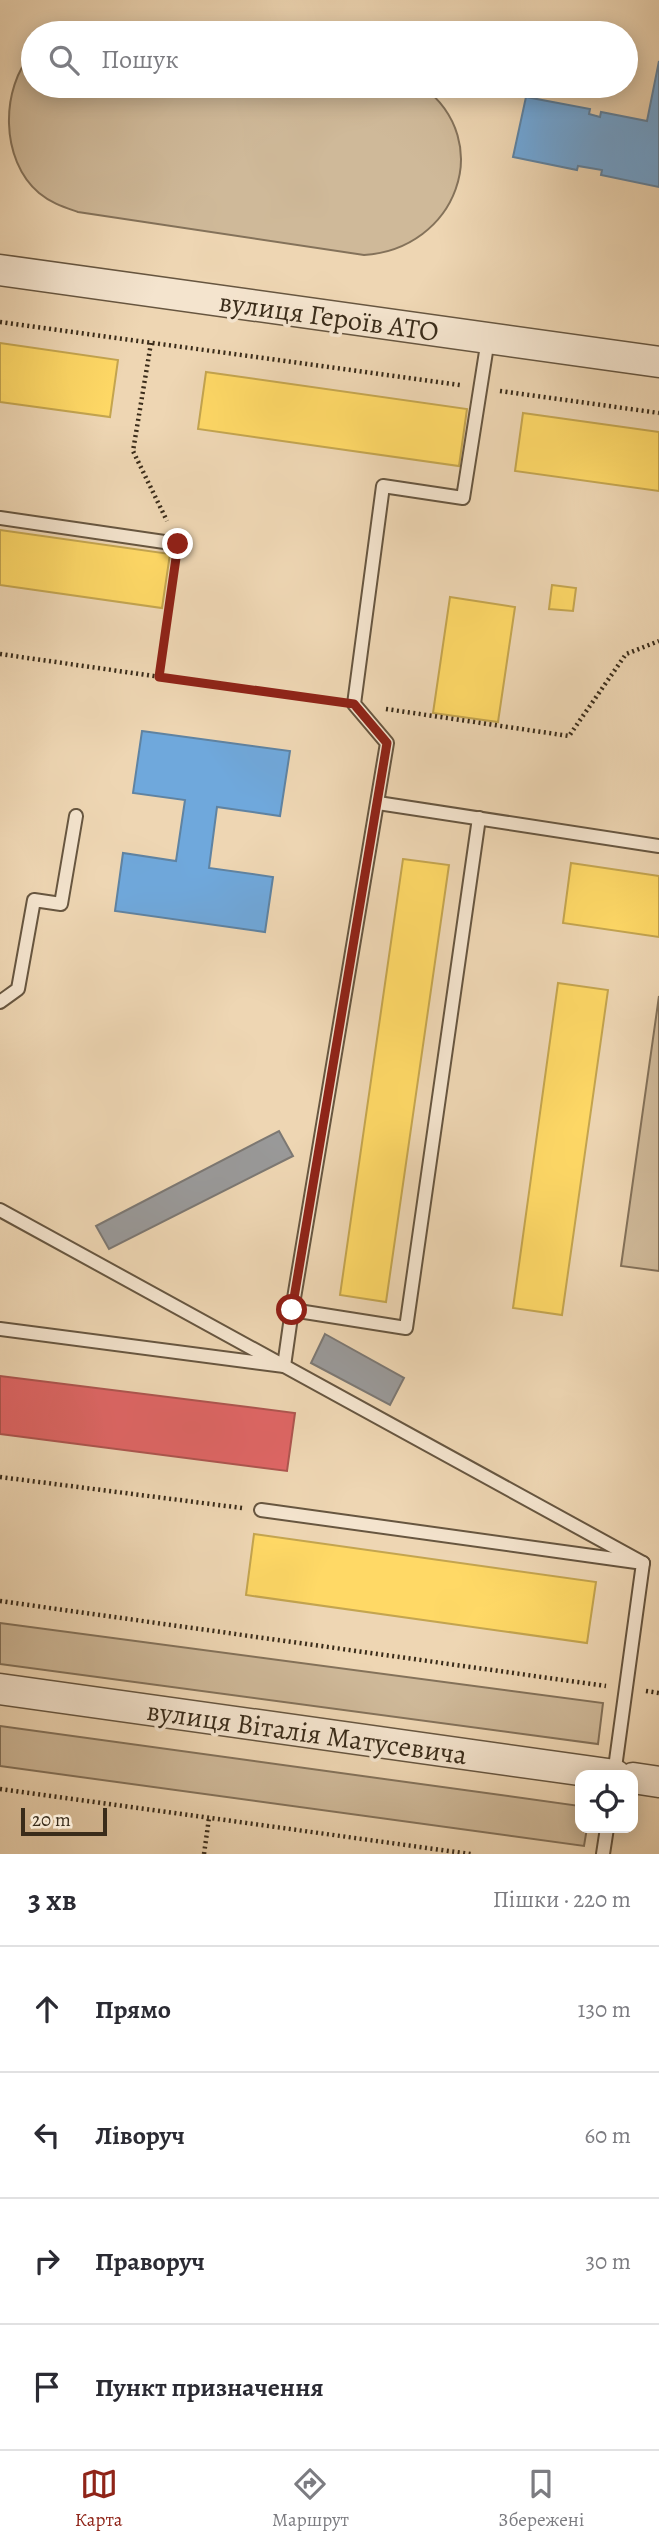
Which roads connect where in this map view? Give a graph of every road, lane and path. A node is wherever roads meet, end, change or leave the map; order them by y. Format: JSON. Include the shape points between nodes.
{"nodes":[{"id":1,"x":0,"y":270,"type":"edge"},
{"id":2,"x":0,"y":322,"type":"edge"},
{"id":3,"x":488,"y":338,"type":"junction"},
{"id":4,"x":151,"y":343,"type":"junction"},
{"id":5,"x":659,"y":362,"type":"edge"},
{"id":6,"x":481,"y":388,"type":"junction"},
{"id":7,"x":659,"y":413,"type":"edge"},
{"id":8,"x":0,"y":518,"type":"edge"},
{"id":9,"x":178,"y":544,"type":"junction"},
{"id":10,"x":659,"y":642,"type":"edge"},
{"id":11,"x":0,"y":654,"type":"edge"},
{"id":12,"x":159,"y":677,"type":"junction"},
{"id":13,"x":354,"y":704,"type":"junction"},
{"id":14,"x":378,"y":803,"type":"junction"},
{"id":15,"x":76,"y":817,"type":"dead end"},
{"id":16,"x":479,"y":818,"type":"junction"},
{"id":17,"x":659,"y":846,"type":"edge"},
{"id":18,"x":0,"y":1003,"type":"edge"},
{"id":19,"x":0,"y":1210,"type":"edge"},
{"id":20,"x":292,"y":1310,"type":"junction"},
{"id":21,"x":0,"y":1329,"type":"edge"},
{"id":22,"x":284,"y":1366,"type":"junction"},
{"id":23,"x":0,"y":1477,"type":"edge"},
{"id":24,"x":261,"y":1510,"type":"joint"},
{"id":25,"x":643,"y":1563,"type":"junction"},
{"id":26,"x":0,"y":1601,"type":"edge"},
{"id":27,"x":0,"y":1689,"type":"edge"},
{"id":28,"x":625,"y":1689,"type":"junction"},
{"id":29,"x":659,"y":1693,"type":"edge"},
{"id":30,"x":578,"y":1770,"type":"edge"},
{"id":31,"x":615,"y":1770,"type":"edge"},
{"id":32,"x":638,"y":1779,"type":"edge"},
{"id":33,"x":659,"y":1782,"type":"edge"},
{"id":34,"x":0,"y":1789,"type":"edge"},
{"id":35,"x":209,"y":1818,"type":"junction"},
{"id":36,"x":606,"y":1833,"type":"edge"},
{"id":37,"x":204,"y":1854,"type":"edge"},
{"id":38,"x":471,"y":1854,"type":"edge"},
{"id":39,"x":603,"y":1854,"type":"edge"}],
"edges":[{"from":1,"to":3,"type":"street","name":"вулиця Героїв АТО"},
{"from":2,"to":4,"type":"path"},
{"from":3,"to":5,"type":"street","name":"вулиця Героїв АТО"},
{"from":3,"to":6,"type":"lane"},
{"from":4,"to":6,"type":"path"},
{"from":4,"to":9,"type":"path","via":[[133,451]]},
{"from":6,"to":7,"type":"path"},
{"from":6,"to":13,"type":"lane","via":[[463,498],[383,486]]},
{"from":8,"to":9,"type":"lane"},
{"from":9,"to":12,"type":"path"},
{"from":10,"to":13,"type":"path","via":[[626,654],[569,736]]},
{"from":11,"to":12,"type":"path"},
{"from":12,"to":13,"type":"path"},
{"from":13,"to":14,"type":"lane","via":[[387,743]]},
{"from":14,"to":16,"type":"lane"},
{"from":14,"to":20,"type":"lane"},
{"from":15,"to":18,"type":"lane","via":[[61,904],[34,900],[18,989]]},
{"from":16,"to":17,"type":"lane"},
{"from":16,"to":20,"type":"lane","via":[[406,1328]]},
{"from":19,"to":22,"type":"lane"},
{"from":20,"to":22,"type":"lane"},
{"from":21,"to":22,"type":"lane"},
{"from":22,"to":25,"type":"lane"},
{"from":23,"to":24,"type":"path"},
{"from":24,"to":25,"type":"lane"},
{"from":25,"to":28,"type":"lane"},
{"from":26,"to":28,"type":"path"},
{"from":27,"to":30,"type":"street","name":"вулиця Віталія Матусевича"},
{"from":28,"to":29,"type":"path"},
{"from":28,"to":31,"type":"lane"},
{"from":32,"to":33,"type":"street"},
{"from":34,"to":35,"type":"path"},
{"from":35,"to":37,"type":"path"},
{"from":35,"to":38,"type":"path"},
{"from":36,"to":39,"type":"lane"}]}
